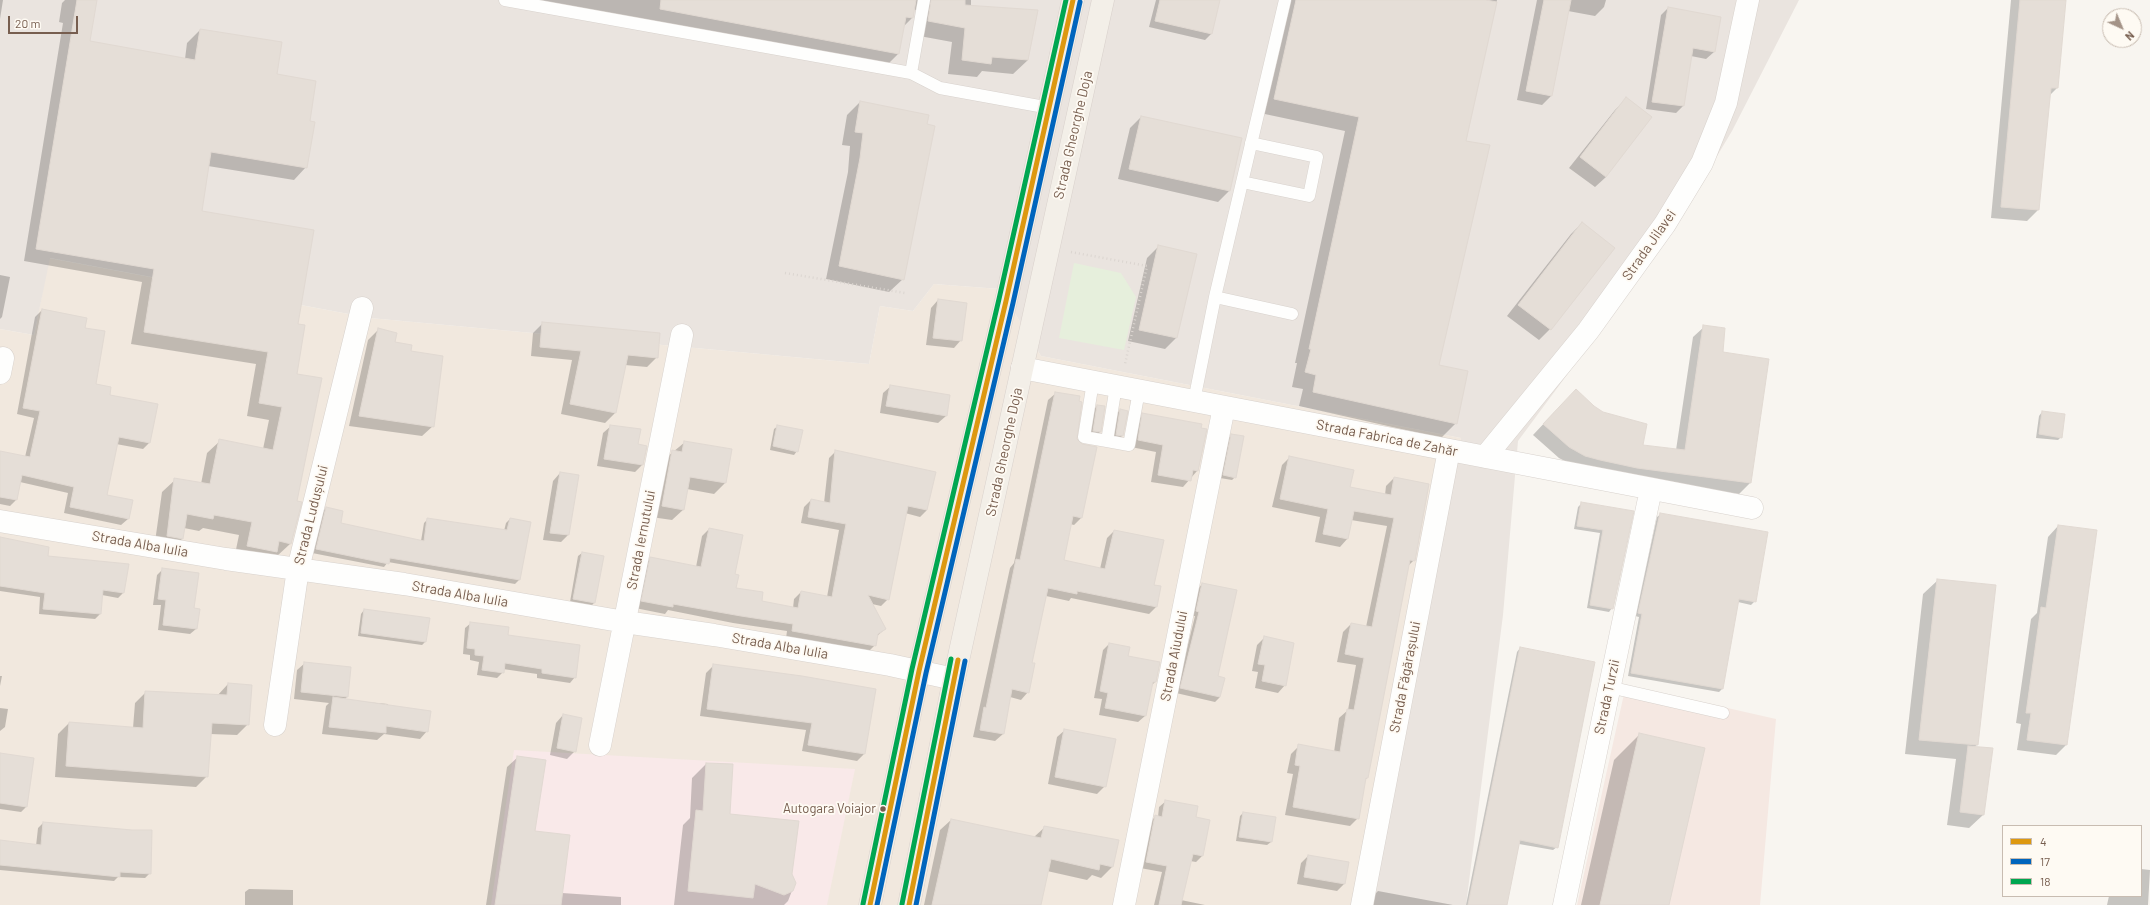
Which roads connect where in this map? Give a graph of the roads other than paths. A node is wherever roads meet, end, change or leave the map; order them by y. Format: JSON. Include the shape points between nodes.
{"nodes":[{"id":1,"x":505,"y":0,"type":"edge"},
{"id":2,"x":924,"y":0,"type":"edge"},
{"id":3,"x":1073,"y":0,"type":"edge"},
{"id":4,"x":1104,"y":0,"type":"edge"},
{"id":5,"x":1285,"y":0,"type":"edge"},
{"id":6,"x":1748,"y":0,"type":"edge"},
{"id":7,"x":911,"y":73,"type":"junction"},
{"id":8,"x":1050,"y":108,"type":"junction"},
{"id":9,"x":1251,"y":143,"type":"junction"},
{"id":10,"x":1242,"y":182,"type":"junction"},
{"id":11,"x":1215,"y":297,"type":"junction"},
{"id":12,"x":362,"y":308,"type":"dead end"},
{"id":13,"x":1292,"y":314,"type":"dead end"},
{"id":14,"x":682,"y":335,"type":"dead end"},
{"id":15,"x":1022,"y":368,"type":"junction"},
{"id":16,"x":1093,"y":382,"type":"junction"},
{"id":17,"x":1116,"y":386,"type":"junction"},
{"id":18,"x":1139,"y":391,"type":"junction"},
{"id":19,"x":1194,"y":401,"type":"junction"},
{"id":20,"x":1224,"y":407,"type":"junction"},
{"id":21,"x":1107,"y":441,"type":"junction"},
{"id":22,"x":1448,"y":450,"type":"junction"},
{"id":23,"x":1485,"y":457,"type":"junction"},
{"id":24,"x":1651,"y":489,"type":"junction"},
{"id":25,"x":1752,"y":508,"type":"dead end"},
{"id":26,"x":0,"y":522,"type":"edge"},
{"id":27,"x":298,"y":569,"type":"junction"},
{"id":28,"x":625,"y":622,"type":"junction"},
{"id":29,"x":919,"y":672,"type":"junction"},
{"id":30,"x":954,"y":679,"type":"junction"},
{"id":31,"x":1609,"y":688,"type":"junction"},
{"id":32,"x":1723,"y":713,"type":"dead end"},
{"id":33,"x":275,"y":725,"type":"dead end"},
{"id":34,"x":600,"y":745,"type":"dead end"},
{"id":35,"x":870,"y":905,"type":"edge"},
{"id":36,"x":909,"y":905,"type":"edge"},
{"id":37,"x":1124,"y":905,"type":"edge"},
{"id":38,"x":1362,"y":905,"type":"edge"},
{"id":39,"x":1564,"y":905,"type":"edge"}],
"edges":[{"from":1,"to":7,"type":"lane"},
{"from":2,"to":7,"type":"lane"},
{"from":3,"to":8,"type":"main road","name":"Strada Gheorghe Doja"},
{"from":4,"to":15,"type":"main road","name":"Strada Gheorghe Doja"},
{"from":5,"to":9,"type":"lane"},
{"from":6,"to":23,"type":"street","name":"Strada Jilavei","via":[[1726,103],[1702,163],[1665,224],[1588,331]]},
{"from":7,"to":8,"type":"lane","via":[[940,88]]},
{"from":8,"to":29,"type":"main road","name":"Strada Gheorghe Doja","via":[[935,612]]},
{"from":9,"to":10,"type":"lane"},
{"from":9,"to":10,"type":"lane","via":[[1317,157],[1309,196]]},
{"from":10,"to":11,"type":"lane"},
{"from":11,"to":13,"type":"lane"},
{"from":11,"to":19,"type":"lane"},
{"from":12,"to":27,"type":"street","name":"Strada Ludușului"},
{"from":14,"to":28,"type":"street","name":"Strada Iernutului"},
{"from":15,"to":16,"type":"street","name":"Strada Fabrica de Zahăr"},
{"from":15,"to":30,"type":"main road","name":"Strada Gheorghe Doja"},
{"from":16,"to":17,"type":"street","name":"Strada Fabrica de Zahăr"},
{"from":16,"to":21,"type":"lane","via":[[1084,437]]},
{"from":17,"to":18,"type":"street","name":"Strada Fabrica de Zahăr"},
{"from":17,"to":21,"type":"lane"},
{"from":18,"to":19,"type":"street","name":"Strada Fabrica de Zahăr"},
{"from":18,"to":21,"type":"lane","via":[[1129,444]]},
{"from":19,"to":20,"type":"street","name":"Strada Fabrica de Zahăr"},
{"from":20,"to":22,"type":"street","name":"Strada Fabrica de Zahăr"},
{"from":20,"to":37,"type":"street","name":"Strada Aiudului"},
{"from":22,"to":23,"type":"street","name":"Strada Fabrica de Zahăr"},
{"from":22,"to":38,"type":"street","name":"Strada Făgărașului"},
{"from":23,"to":24,"type":"street","name":"Strada Fabrica de Zahăr"},
{"from":24,"to":25,"type":"street","name":"Strada Fabrica de Zahăr"},
{"from":24,"to":31,"type":"street","name":"Strada Turzii"},
{"from":26,"to":27,"type":"street","name":"Strada Alba Iulia"},
{"from":27,"to":28,"type":"street","name":"Strada Alba Iulia","via":[[404,584]]},
{"from":27,"to":33,"type":"street","name":"Strada Ludușului"},
{"from":28,"to":29,"type":"street","name":"Strada Alba Iulia","via":[[714,635]]},
{"from":28,"to":34,"type":"street","name":"Strada Iernutului"},
{"from":29,"to":30,"type":"street","name":"Strada Alba Iulia"},
{"from":29,"to":35,"type":"main road","name":"Strada Gheorghe Doja"},
{"from":30,"to":36,"type":"main road","name":"Strada Gheorghe Doja"},
{"from":31,"to":32,"type":"lane"},
{"from":31,"to":39,"type":"street","name":"Strada Turzii"}]}
